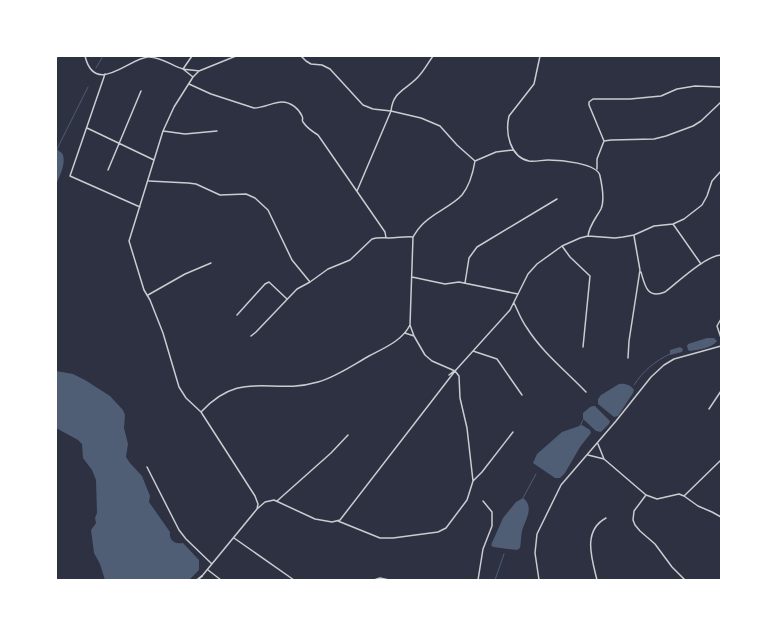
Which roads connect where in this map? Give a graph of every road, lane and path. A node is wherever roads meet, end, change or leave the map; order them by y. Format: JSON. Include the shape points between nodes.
{"nodes":[{"id":1,"x":57,"y":56,"type":"edge"},
{"id":2,"x":86,"y":56,"type":"edge"},
{"id":3,"x":148,"y":56,"type":"edge"},
{"id":4,"x":192,"y":56,"type":"edge"},
{"id":5,"x":236,"y":56,"type":"edge"},
{"id":6,"x":301,"y":56,"type":"edge"},
{"id":7,"x":433,"y":56,"type":"edge"},
{"id":8,"x":540,"y":56,"type":"edge"},
{"id":9,"x":56,"y":59,"type":"edge"},
{"id":10,"x":183,"y":69,"type":"junction"},
{"id":11,"x":199,"y":71,"type":"junction"},
{"id":12,"x":105,"y":74,"type":"junction"},
{"id":13,"x":192,"y":77,"type":"junction"},
{"id":14,"x":188,"y":84,"type":"junction"},
{"id":15,"x":721,"y":87,"type":"edge"},
{"id":16,"x":141,"y":91,"type":"dead end"},
{"id":17,"x":721,"y":102,"type":"edge"},
{"id":18,"x":391,"y":111,"type":"junction"},
{"id":19,"x":87,"y":128,"type":"junction"},
{"id":20,"x":163,"y":131,"type":"junction"},
{"id":21,"x":217,"y":131,"type":"dead end"},
{"id":22,"x":604,"y":141,"type":"junction"},
{"id":23,"x":120,"y":143,"type":"junction"},
{"id":24,"x":513,"y":150,"type":"junction"},
{"id":25,"x":154,"y":160,"type":"junction"},
{"id":26,"x":475,"y":161,"type":"junction"},
{"id":27,"x":597,"y":169,"type":"junction"},
{"id":28,"x":108,"y":170,"type":"dead end"},
{"id":29,"x":721,"y":171,"type":"edge"},
{"id":30,"x":148,"y":181,"type":"junction"},
{"id":31,"x":357,"y":191,"type":"junction"},
{"id":32,"x":557,"y":199,"type":"dead end"},
{"id":33,"x":140,"y":207,"type":"junction"},
{"id":34,"x":673,"y":224,"type":"junction"},
{"id":35,"x":634,"y":235,"type":"junction"},
{"id":36,"x":588,"y":236,"type":"junction"},
{"id":37,"x":413,"y":237,"type":"junction"},
{"id":38,"x":386,"y":238,"type":"junction"},
{"id":39,"x":562,"y":246,"type":"junction"},
{"id":40,"x":721,"y":254,"type":"edge"},
{"id":41,"x":211,"y":263,"type":"dead end"},
{"id":42,"x":701,"y":264,"type":"junction"},
{"id":43,"x":640,"y":270,"type":"junction"},
{"id":44,"x":412,"y":277,"type":"junction"},
{"id":45,"x":310,"y":282,"type":"junction"},
{"id":46,"x":465,"y":283,"type":"junction"},
{"id":47,"x":518,"y":294,"type":"junction"},
{"id":48,"x":148,"y":295,"type":"junction"},
{"id":49,"x":287,"y":299,"type":"junction"},
{"id":50,"x":514,"y":303,"type":"junction"},
{"id":51,"x":238,"y":315,"type":"dead end"},
{"id":52,"x":721,"y":320,"type":"edge"},
{"id":53,"x":410,"y":325,"type":"junction"},
{"id":54,"x":404,"y":333,"type":"junction"},
{"id":55,"x":250,"y":336,"type":"dead end"},
{"id":56,"x":414,"y":336,"type":"junction"},
{"id":57,"x":721,"y":338,"type":"edge"},
{"id":58,"x":721,"y":346,"type":"edge"},
{"id":59,"x":583,"y":347,"type":"dead end"},
{"id":60,"x":473,"y":350,"type":"junction"},
{"id":61,"x":628,"y":358,"type":"dead end"},
{"id":62,"x":455,"y":371,"type":"junction"},
{"id":63,"x":449,"y":375,"type":"dead end"},
{"id":64,"x":721,"y":391,"type":"edge"},
{"id":65,"x":586,"y":392,"type":"dead end"},
{"id":66,"x":522,"y":395,"type":"dead end"},
{"id":67,"x":708,"y":409,"type":"dead end"},
{"id":68,"x":201,"y":412,"type":"junction"},
{"id":69,"x":513,"y":432,"type":"dead end"},
{"id":70,"x":348,"y":435,"type":"dead end"},
{"id":71,"x":598,"y":444,"type":"junction"},
{"id":72,"x":588,"y":455,"type":"junction"},
{"id":73,"x":604,"y":459,"type":"junction"},
{"id":74,"x":721,"y":460,"type":"edge"},
{"id":75,"x":148,"y":467,"type":"dead end"},
{"id":76,"x":473,"y":481,"type":"junction"},
{"id":77,"x":646,"y":495,"type":"junction"},
{"id":78,"x":684,"y":496,"type":"junction"},
{"id":79,"x":277,"y":501,"type":"junction"},
{"id":80,"x":483,"y":501,"type":"dead end"},
{"id":81,"x":258,"y":509,"type":"junction"},
{"id":82,"x":721,"y":517,"type":"edge"},
{"id":83,"x":606,"y":518,"type":"dead end"},
{"id":84,"x":338,"y":521,"type":"junction"},
{"id":85,"x":234,"y":538,"type":"junction"},
{"id":86,"x":212,"y":564,"type":"junction"},
{"id":87,"x":208,"y":570,"type":"junction"},
{"id":88,"x":202,"y":576,"type":"joint"},
{"id":89,"x":197,"y":580,"type":"edge"},
{"id":90,"x":221,"y":580,"type":"edge"},
{"id":91,"x":294,"y":580,"type":"edge"},
{"id":92,"x":374,"y":580,"type":"edge"},
{"id":93,"x":389,"y":580,"type":"edge"},
{"id":94,"x":478,"y":580,"type":"edge"},
{"id":95,"x":539,"y":580,"type":"edge"},
{"id":96,"x":596,"y":580,"type":"edge"},
{"id":97,"x":685,"y":580,"type":"edge"}],
"edges":[{"from":1,"to":9,"type":"street"},
{"from":2,"to":12,"type":"street","via":[[86,62],[94,72]]},
{"from":3,"to":10,"type":"street"},
{"from":3,"to":12,"type":"street","via":[[116,73]]},
{"from":4,"to":10,"type":"street"},
{"from":5,"to":11,"type":"street"},
{"from":6,"to":18,"type":"street","via":[[311,64],[322,64],[330,69],[363,105]]},
{"from":7,"to":18,"type":"street","via":[[418,78],[395,96]]},
{"from":8,"to":24,"type":"street","via":[[534,84],[509,116],[509,140]]},
{"from":10,"to":11,"type":"street"},
{"from":10,"to":13,"type":"street"},
{"from":11,"to":13,"type":"street"},
{"from":12,"to":19,"type":"street"},
{"from":13,"to":14,"type":"street"},
{"from":14,"to":20,"type":"street"},
{"from":14,"to":31,"type":"street","via":[[254,108],[279,102],[292,104],[308,129],[318,135]]},
{"from":15,"to":22,"type":"street","via":[[695,86],[661,96],[630,99],[593,99],[589,105]]},
{"from":16,"to":23,"type":"street"},
{"from":17,"to":22,"type":"street","via":[[693,126],[666,136],[654,139]]},
{"from":18,"to":26,"type":"street","via":[[440,126]]},
{"from":18,"to":31,"type":"street"},
{"from":19,"to":23,"type":"street"},
{"from":19,"to":33,"type":"street","via":[[70,176]]},
{"from":20,"to":21,"type":"street","via":[[185,134]]},
{"from":20,"to":25,"type":"street"},
{"from":22,"to":27,"type":"street","via":[[597,159]]},
{"from":23,"to":25,"type":"street"},
{"from":23,"to":28,"type":"street"},
{"from":24,"to":26,"type":"street","via":[[496,152]]},
{"from":24,"to":27,"type":"street","via":[[528,161],[557,160]]},
{"from":25,"to":30,"type":"street"},
{"from":26,"to":37,"type":"street","via":[[472,176],[462,194],[425,222]]},
{"from":27,"to":36,"type":"street","via":[[603,198]]},
{"from":29,"to":34,"type":"street","via":[[712,181],[702,205]]},
{"from":30,"to":33,"type":"street"},
{"from":30,"to":45,"type":"street","via":[[196,184],[220,195],[246,194],[255,198],[268,210],[292,260]]},
{"from":31,"to":38,"type":"street","via":[[385,232]]},
{"from":32,"to":46,"type":"street","via":[[477,248],[469,258]]},
{"from":33,"to":48,"type":"street","via":[[129,241],[144,290]]},
{"from":34,"to":35,"type":"street","via":[[654,226]]},
{"from":34,"to":42,"type":"street"},
{"from":35,"to":36,"type":"street","via":[[615,238]]},
{"from":35,"to":43,"type":"street"},
{"from":36,"to":39,"type":"street"},
{"from":37,"to":38,"type":"street"},
{"from":37,"to":44,"type":"street"},
{"from":38,"to":45,"type":"street","via":[[372,239],[350,260],[328,269]]},
{"from":39,"to":47,"type":"street","via":[[531,270]]},
{"from":39,"to":59,"type":"street","via":[[590,276]]},
{"from":40,"to":42,"type":"street"},
{"from":41,"to":48,"type":"street"},
{"from":42,"to":43,"type":"street","via":[[659,294],[647,290]]},
{"from":43,"to":61,"type":"street"},
{"from":44,"to":46,"type":"street","via":[[445,284]]},
{"from":44,"to":53,"type":"street"},
{"from":45,"to":49,"type":"street","via":[[297,289]]},
{"from":46,"to":47,"type":"street"},
{"from":47,"to":50,"type":"street"},
{"from":48,"to":68,"type":"street","via":[[163,333],[179,387],[186,398]]},
{"from":49,"to":51,"type":"street","via":[[269,282]]},
{"from":49,"to":55,"type":"street"},
{"from":50,"to":60,"type":"street"},
{"from":50,"to":65,"type":"street","via":[[531,334]]},
{"from":52,"to":57,"type":"street","via":[[717,326]]},
{"from":53,"to":54,"type":"street"},
{"from":53,"to":56,"type":"street"},
{"from":54,"to":56,"type":"street"},
{"from":54,"to":68,"type":"street","via":[[390,345],[332,377],[302,386],[240,386],[211,401]]},
{"from":56,"to":62,"type":"street","via":[[425,355],[432,361]]},
{"from":58,"to":71,"type":"street","via":[[674,359],[664,365],[651,377]]},
{"from":60,"to":62,"type":"street"},
{"from":60,"to":66,"type":"street","via":[[497,359]]},
{"from":62,"to":63,"type":"street"},
{"from":62,"to":76,"type":"street","via":[[459,376]]},
{"from":62,"to":84,"type":"street"},
{"from":64,"to":67,"type":"street"},
{"from":68,"to":81,"type":"street","via":[[255,496]]},
{"from":69,"to":76,"type":"street"},
{"from":70,"to":79,"type":"street"},
{"from":71,"to":72,"type":"street"},
{"from":71,"to":73,"type":"street"},
{"from":72,"to":73,"type":"street"},
{"from":72,"to":95,"type":"street","via":[[562,485],[539,528],[535,553]]},
{"from":73,"to":77,"type":"street"},
{"from":74,"to":78,"type":"street"},
{"from":75,"to":86,"type":"street","via":[[179,530]]},
{"from":76,"to":84,"type":"street","via":[[467,500],[446,528],[438,532],[380,538]]},
{"from":77,"to":78,"type":"street","via":[[656,498],[679,494]]},
{"from":77,"to":97,"type":"street","via":[[634,511],[635,525],[656,544],[674,570]]},
{"from":78,"to":82,"type":"street"},
{"from":79,"to":81,"type":"street","via":[[267,501]]},
{"from":79,"to":84,"type":"street","via":[[315,519]]},
{"from":80,"to":94,"type":"street","via":[[492,512],[492,526],[483,549]]},
{"from":81,"to":85,"type":"street"},
{"from":83,"to":96,"type":"street","via":[[596,524],[591,538]]},
{"from":85,"to":86,"type":"street"},
{"from":85,"to":91,"type":"street"},
{"from":86,"to":87,"type":"street"},
{"from":87,"to":88,"type":"street"},
{"from":87,"to":90,"type":"street"},
{"from":88,"to":89,"type":"street"},
{"from":92,"to":93,"type":"street"}]}
